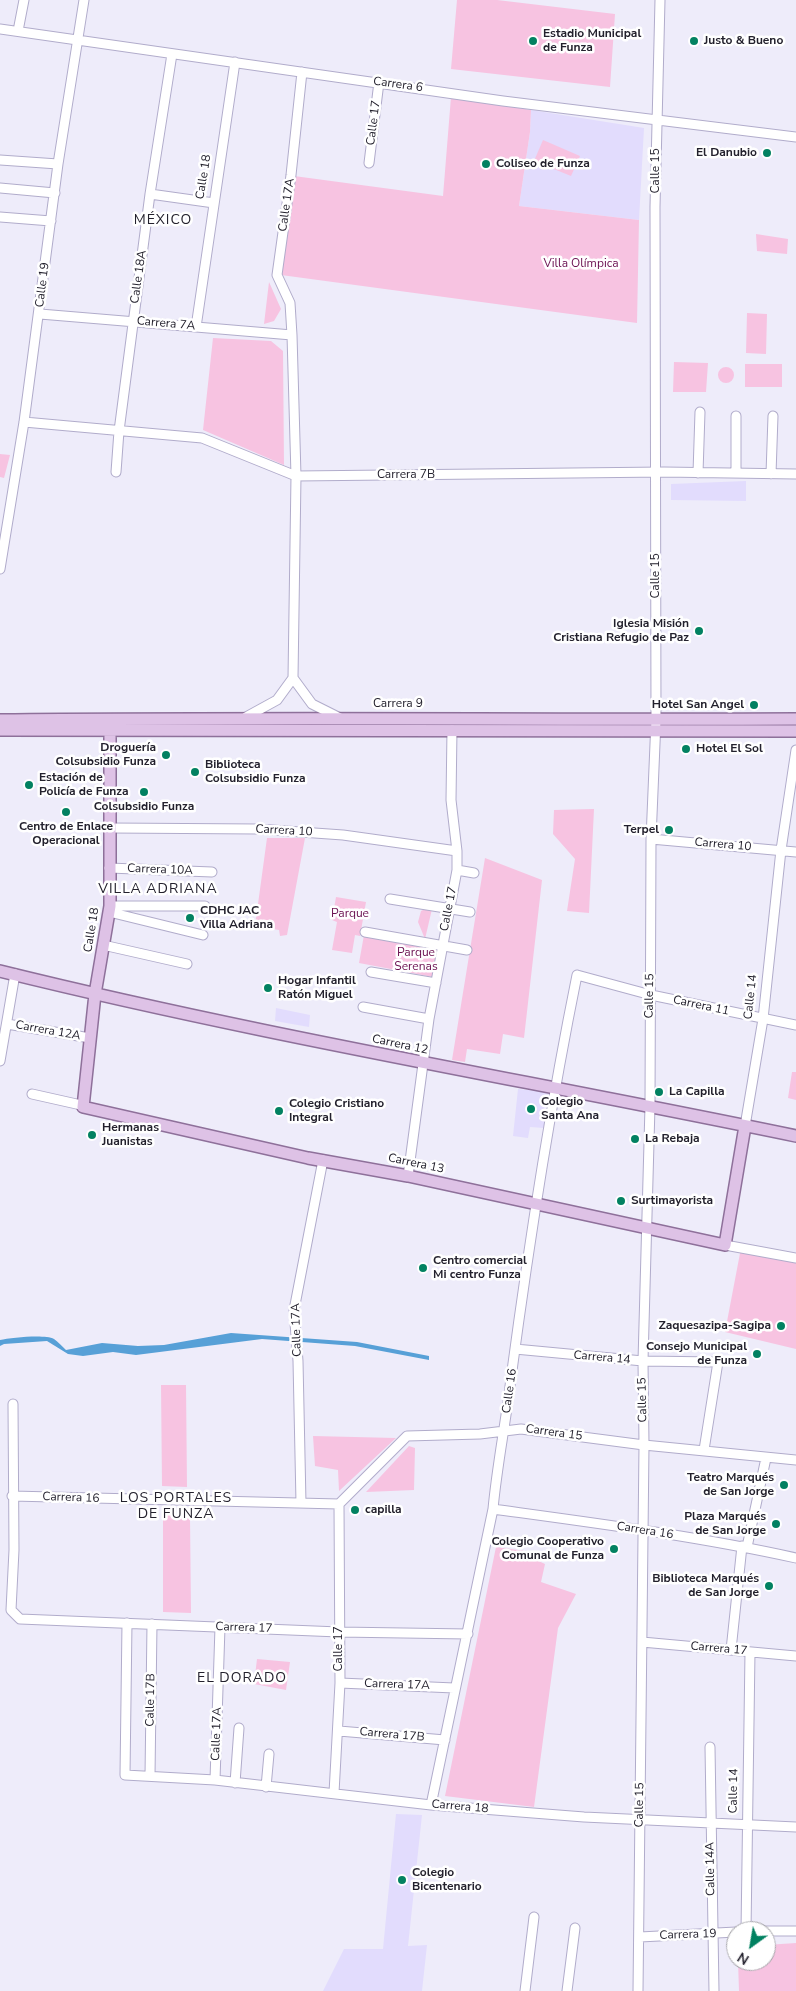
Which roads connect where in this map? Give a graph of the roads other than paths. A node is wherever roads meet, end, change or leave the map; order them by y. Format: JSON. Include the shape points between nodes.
{"nodes":[{"id":1,"x":24,"y":0,"type":"edge"},
{"id":2,"x":84,"y":0,"type":"edge"},
{"id":3,"x":660,"y":0,"type":"edge"},
{"id":4,"x":0,"y":29,"type":"edge"},
{"id":5,"x":18,"y":31,"type":"junction"},
{"id":6,"x":76,"y":40,"type":"junction"},
{"id":7,"x":172,"y":54,"type":"junction"},
{"id":8,"x":235,"y":62,"type":"junction"},
{"id":9,"x":302,"y":72,"type":"junction"},
{"id":10,"x":379,"y":82,"type":"junction"},
{"id":11,"x":656,"y":120,"type":"junction"},
{"id":12,"x":796,"y":137,"type":"edge"},
{"id":13,"x":0,"y":160,"type":"edge"},
{"id":14,"x":369,"y":163,"type":"dead end"},
{"id":15,"x":58,"y":164,"type":"junction"},
{"id":16,"x":0,"y":188,"type":"edge"},
{"id":17,"x":55,"y":193,"type":"junction"},
{"id":18,"x":150,"y":194,"type":"junction"},
{"id":19,"x":214,"y":203,"type":"junction"},
{"id":20,"x":0,"y":217,"type":"edge"},
{"id":21,"x":51,"y":221,"type":"junction"},
{"id":22,"x":40,"y":314,"type":"junction"},
{"id":23,"x":133,"y":320,"type":"junction"},
{"id":24,"x":196,"y":326,"type":"junction"},
{"id":25,"x":292,"y":335,"type":"junction"},
{"id":26,"x":700,"y":412,"type":"dead end"},
{"id":27,"x":736,"y":416,"type":"dead end"},
{"id":28,"x":773,"y":416,"type":"dead end"},
{"id":29,"x":24,"y":422,"type":"junction"},
{"id":30,"x":119,"y":431,"type":"junction"},
{"id":31,"x":116,"y":472,"type":"dead end"},
{"id":32,"x":657,"y":473,"type":"junction"},
{"id":33,"x":698,"y":473,"type":"junction"},
{"id":34,"x":736,"y":473,"type":"junction"},
{"id":35,"x":771,"y":474,"type":"junction"},
{"id":36,"x":796,"y":474,"type":"edge"},
{"id":37,"x":296,"y":476,"type":"junction"},
{"id":38,"x":0,"y":565,"type":"edge"},
{"id":39,"x":293,"y":678,"type":"junction"},
{"id":40,"x":246,"y":717,"type":"junction"},
{"id":41,"x":341,"y":718,"type":"junction"},
{"id":42,"x":796,"y":719,"type":"edge"},
{"id":43,"x":0,"y":720,"type":"edge"},
{"id":44,"x":656,"y":720,"type":"junction"},
{"id":45,"x":110,"y":729,"type":"junction"},
{"id":46,"x":0,"y":730,"type":"edge"},
{"id":47,"x":452,"y":730,"type":"junction"},
{"id":48,"x":796,"y":731,"type":"edge"},
{"id":49,"x":654,"y":732,"type":"junction"},
{"id":50,"x":796,"y":750,"type":"edge"},
{"id":51,"x":110,"y":828,"type":"junction"},
{"id":52,"x":651,"y":839,"type":"junction"},
{"id":53,"x":781,"y":850,"type":"junction"},
{"id":54,"x":457,"y":851,"type":"junction"},
{"id":55,"x":796,"y":852,"type":"edge"},
{"id":56,"x":109,"y":868,"type":"junction"},
{"id":57,"x":457,"y":870,"type":"junction"},
{"id":58,"x":212,"y":872,"type":"dead end"},
{"id":59,"x":474,"y":873,"type":"dead end"},
{"id":60,"x":390,"y":899,"type":"dead end"},
{"id":61,"x":205,"y":906,"type":"dead end"},
{"id":62,"x":109,"y":909,"type":"junction"},
{"id":63,"x":449,"y":909,"type":"junction"},
{"id":64,"x":470,"y":912,"type":"dead end"},
{"id":65,"x":365,"y":932,"type":"dead end"},
{"id":66,"x":203,"y":935,"type":"dead end"},
{"id":67,"x":103,"y":945,"type":"junction"},
{"id":68,"x":442,"y":945,"type":"junction"},
{"id":69,"x":467,"y":950,"type":"dead end"},
{"id":70,"x":187,"y":964,"type":"dead end"},
{"id":71,"x":0,"y":971,"type":"edge"},
{"id":72,"x":371,"y":972,"type":"dead end"},
{"id":73,"x":15,"y":974,"type":"junction"},
{"id":74,"x":577,"y":975,"type":"joint"},
{"id":75,"x":436,"y":983,"type":"junction"},
{"id":76,"x":95,"y":994,"type":"junction"},
{"id":77,"x":651,"y":995,"type":"junction"},
{"id":78,"x":363,"y":1007,"type":"dead end"},
{"id":79,"x":430,"y":1018,"type":"junction"},
{"id":80,"x":763,"y":1019,"type":"junction"},
{"id":81,"x":6,"y":1024,"type":"junction"},
{"id":82,"x":796,"y":1025,"type":"edge"},
{"id":83,"x":90,"y":1038,"type":"junction"},
{"id":84,"x":0,"y":1061,"type":"edge"},
{"id":85,"x":425,"y":1064,"type":"junction"},
{"id":86,"x":554,"y":1088,"type":"junction"},
{"id":87,"x":32,"y":1094,"type":"dead end"},
{"id":88,"x":81,"y":1105,"type":"junction"},
{"id":89,"x":650,"y":1106,"type":"junction"},
{"id":90,"x":744,"y":1126,"type":"junction"},
{"id":91,"x":796,"y":1136,"type":"edge"},
{"id":92,"x":323,"y":1160,"type":"junction"},
{"id":93,"x":408,"y":1176,"type":"junction"},
{"id":94,"x":536,"y":1205,"type":"junction"},
{"id":95,"x":646,"y":1228,"type":"junction"},
{"id":96,"x":725,"y":1245,"type":"junction"},
{"id":97,"x":796,"y":1258,"type":"edge"},
{"id":98,"x":515,"y":1349,"type":"junction"},
{"id":99,"x":643,"y":1362,"type":"junction"},
{"id":100,"x":13,"y":1404,"type":"dead end"},
{"id":101,"x":505,"y":1429,"type":"junction"},
{"id":102,"x":644,"y":1445,"type":"junction"},
{"id":103,"x":704,"y":1450,"type":"junction"},
{"id":104,"x":766,"y":1458,"type":"junction"},
{"id":105,"x":796,"y":1460,"type":"edge"},
{"id":106,"x":12,"y":1496,"type":"junction"},
{"id":107,"x":301,"y":1503,"type":"junction"},
{"id":108,"x":339,"y":1504,"type":"junction"},
{"id":109,"x":493,"y":1509,"type":"junction"},
{"id":110,"x":643,"y":1530,"type":"junction"},
{"id":111,"x":744,"y":1547,"type":"junction"},
{"id":112,"x":796,"y":1558,"type":"edge"},
{"id":113,"x":127,"y":1623,"type":"junction"},
{"id":114,"x":152,"y":1624,"type":"junction"},
{"id":115,"x":220,"y":1627,"type":"junction"},
{"id":116,"x":339,"y":1632,"type":"junction"},
{"id":117,"x":468,"y":1634,"type":"junction"},
{"id":118,"x":642,"y":1642,"type":"junction"},
{"id":119,"x":731,"y":1650,"type":"junction"},
{"id":120,"x":750,"y":1652,"type":"junction"},
{"id":121,"x":796,"y":1656,"type":"edge"},
{"id":122,"x":340,"y":1683,"type":"junction"},
{"id":123,"x":454,"y":1688,"type":"junction"},
{"id":124,"x":239,"y":1728,"type":"dead end"},
{"id":125,"x":339,"y":1731,"type":"junction"},
{"id":126,"x":445,"y":1740,"type":"junction"},
{"id":127,"x":710,"y":1747,"type":"dead end"},
{"id":128,"x":269,"y":1754,"type":"dead end"},
{"id":129,"x":125,"y":1775,"type":"joint"},
{"id":130,"x":150,"y":1776,"type":"junction"},
{"id":131,"x":216,"y":1780,"type":"junction"},
{"id":132,"x":235,"y":1783,"type":"junction"},
{"id":133,"x":266,"y":1787,"type":"junction"},
{"id":134,"x":334,"y":1794,"type":"junction"},
{"id":135,"x":431,"y":1805,"type":"junction"},
{"id":136,"x":640,"y":1821,"type":"junction"},
{"id":137,"x":710,"y":1823,"type":"junction"},
{"id":138,"x":747,"y":1826,"type":"junction"},
{"id":139,"x":796,"y":1827,"type":"edge"},
{"id":140,"x":534,"y":1917,"type":"dead end"},
{"id":141,"x":746,"y":1921,"type":"edge"},
{"id":142,"x":575,"y":1928,"type":"dead end"},
{"id":143,"x":796,"y":1931,"type":"edge"},
{"id":144,"x":776,"y":1932,"type":"edge"},
{"id":145,"x":726,"y":1933,"type":"edge"},
{"id":146,"x":712,"y":1934,"type":"junction"},
{"id":147,"x":640,"y":1937,"type":"junction"},
{"id":148,"x":525,"y":1991,"type":"edge"},
{"id":149,"x":567,"y":1991,"type":"edge"},
{"id":150,"x":638,"y":1991,"type":"edge"},
{"id":151,"x":714,"y":1991,"type":"edge"}],
"edges":[{"from":1,"to":5,"type":"street"},
{"from":2,"to":6,"type":"street","name":"Calle 19"},
{"from":3,"to":11,"type":"street","name":"Calle 15"},
{"from":4,"to":5,"type":"street","name":"Carrera 6"},
{"from":5,"to":6,"type":"street","name":"Carrera 6"},
{"from":6,"to":7,"type":"street","name":"Carrera 6"},
{"from":6,"to":15,"type":"street","name":"Calle 19"},
{"from":7,"to":8,"type":"street","name":"Carrera 6"},
{"from":7,"to":18,"type":"street","name":"Calle 18A"},
{"from":8,"to":9,"type":"street","name":"Carrera 6"},
{"from":8,"to":19,"type":"street","name":"Calle 18"},
{"from":9,"to":10,"type":"street","name":"Carrera 6"},
{"from":9,"to":25,"type":"street","name":"Calle 17A","via":[[277,275],[290,303]]},
{"from":10,"to":11,"type":"street","name":"Carrera 6"},
{"from":10,"to":14,"type":"street","name":"Calle 17"},
{"from":11,"to":12,"type":"street","name":"Carrera 6"},
{"from":11,"to":32,"type":"street","name":"Calle 15"},
{"from":13,"to":15,"type":"street"},
{"from":15,"to":17,"type":"street","name":"Calle 19"},
{"from":16,"to":17,"type":"street"},
{"from":17,"to":21,"type":"street","name":"Calle 19"},
{"from":18,"to":19,"type":"street"},
{"from":18,"to":23,"type":"street","name":"Calle 18A"},
{"from":19,"to":24,"type":"street","name":"Calle 18"},
{"from":20,"to":21,"type":"street"},
{"from":21,"to":22,"type":"street","name":"Calle 19"},
{"from":22,"to":23,"type":"street","name":"Carrera 7A"},
{"from":22,"to":29,"type":"street","name":"Calle 19"},
{"from":23,"to":24,"type":"street","name":"Carrera 7A"},
{"from":23,"to":30,"type":"street","name":"Calle 18A"},
{"from":24,"to":25,"type":"street","name":"Carrera 7A"},
{"from":25,"to":37,"type":"street","name":"Calle 17A"},
{"from":26,"to":33,"type":"street"},
{"from":27,"to":34,"type":"street"},
{"from":28,"to":35,"type":"street"},
{"from":29,"to":30,"type":"street","name":"Carrera 7B"},
{"from":29,"to":38,"type":"street","name":"Calle 19"},
{"from":30,"to":31,"type":"street","name":"Calle 18A"},
{"from":30,"to":37,"type":"street","name":"Carrera 7B","via":[[202,438]]},
{"from":32,"to":33,"type":"street","name":"Carrera 7B"},
{"from":32,"to":37,"type":"street","name":"Carrera 7B"},
{"from":32,"to":44,"type":"street","name":"Calle 15"},
{"from":33,"to":34,"type":"street","name":"Carrera 7B"},
{"from":34,"to":35,"type":"street","name":"Carrera 7B"},
{"from":35,"to":36,"type":"street","name":"Carrera 7B"},
{"from":37,"to":39,"type":"street","name":"Calle 17A"},
{"from":39,"to":40,"type":"street","via":[[277,700]]},
{"from":39,"to":41,"type":"street","via":[[312,704]]},
{"from":40,"to":41,"type":"main road","name":"Carrera 9"},
{"from":40,"to":43,"type":"main road","name":"Carrera 9"},
{"from":41,"to":44,"type":"main road","name":"Carrera 9"},
{"from":42,"to":44,"type":"main road","name":"Carrera 9"},
{"from":44,"to":49,"type":"street","name":"Calle 15"},
{"from":45,"to":46,"type":"main road","name":"Carrera 9"},
{"from":45,"to":47,"type":"main road","name":"Carrera 9"},
{"from":45,"to":51,"type":"main road","name":"Calle 18"},
{"from":47,"to":49,"type":"main road","name":"Carrera 9"},
{"from":47,"to":54,"type":"street","name":"Calle 17","via":[[450,800]]},
{"from":48,"to":49,"type":"main road","name":"Carrera 9"},
{"from":49,"to":52,"type":"street","name":"Calle 15"},
{"from":50,"to":53,"type":"street","name":"Calle 14"},
{"from":51,"to":54,"type":"street","name":"Carrera 10","via":[[268,830],[343,835]]},
{"from":51,"to":56,"type":"main road","name":"Calle 18"},
{"from":52,"to":53,"type":"street","name":"Carrera 10"},
{"from":52,"to":77,"type":"street","name":"Calle 15"},
{"from":53,"to":55,"type":"street","name":"Carrera 10"},
{"from":53,"to":80,"type":"street","name":"Calle 14"},
{"from":54,"to":57,"type":"street","name":"Calle 17"},
{"from":56,"to":58,"type":"street","name":"Carrera 10A"},
{"from":56,"to":62,"type":"main road","name":"Calle 18"},
{"from":57,"to":59,"type":"street"},
{"from":57,"to":63,"type":"street","name":"Calle 17"},
{"from":60,"to":63,"type":"street"},
{"from":61,"to":62,"type":"street"},
{"from":62,"to":66,"type":"street"},
{"from":62,"to":67,"type":"main road","name":"Calle 18"},
{"from":63,"to":64,"type":"street"},
{"from":63,"to":68,"type":"street","name":"Calle 17"},
{"from":65,"to":68,"type":"street"},
{"from":67,"to":70,"type":"street"},
{"from":67,"to":76,"type":"main road","name":"Calle 18"},
{"from":68,"to":69,"type":"street"},
{"from":68,"to":75,"type":"street","name":"Calle 17"},
{"from":71,"to":73,"type":"main road","name":"Carrera 12"},
{"from":72,"to":75,"type":"street"},
{"from":73,"to":76,"type":"main road","name":"Carrera 12"},
{"from":73,"to":81,"type":"street"},
{"from":74,"to":77,"type":"street","name":"Carrera 11"},
{"from":74,"to":86,"type":"street","name":"Calle 16"},
{"from":75,"to":79,"type":"street","name":"Calle 17"},
{"from":76,"to":83,"type":"main road","name":"Calle 18"},
{"from":76,"to":85,"type":"main road","name":"Carrera 12"},
{"from":77,"to":80,"type":"street","name":"Carrera 11"},
{"from":77,"to":89,"type":"street","name":"Calle 15"},
{"from":78,"to":79,"type":"street"},
{"from":79,"to":85,"type":"street","name":"Calle 17"},
{"from":80,"to":82,"type":"street","name":"Carrera 11"},
{"from":80,"to":90,"type":"street","name":"Calle 14"},
{"from":81,"to":83,"type":"street","name":"Carrera 12A"},
{"from":81,"to":84,"type":"street"},
{"from":83,"to":88,"type":"main road","name":"Calle 18"},
{"from":85,"to":86,"type":"main road","name":"Carrera 12"},
{"from":85,"to":93,"type":"street","name":"Calle 17"},
{"from":86,"to":89,"type":"main road","name":"Carrera 12"},
{"from":86,"to":94,"type":"street","name":"Calle 16"},
{"from":87,"to":88,"type":"street","name":"Carrera 13"},
{"from":88,"to":92,"type":"main road","name":"Carrera 13","via":[[138,1121]]},
{"from":89,"to":90,"type":"main road","name":"Carrera 12"},
{"from":89,"to":95,"type":"street","name":"Calle 15"},
{"from":90,"to":91,"type":"main road","name":"Carrera 12"},
{"from":90,"to":96,"type":"main road","name":"Calle 14"},
{"from":92,"to":93,"type":"main road","name":"Carrera 13"},
{"from":92,"to":107,"type":"street","name":"Calle 17A","via":[[295,1298]]},
{"from":93,"to":94,"type":"main road","name":"Carrera 13"},
{"from":94,"to":95,"type":"main road","name":"Carrera 13"},
{"from":94,"to":98,"type":"street","name":"Calle 16"},
{"from":95,"to":96,"type":"main road","name":"Carrera 13"},
{"from":95,"to":99,"type":"street","name":"Calle 15"},
{"from":96,"to":97,"type":"street","name":"Carrera 13"},
{"from":98,"to":99,"type":"street","name":"Carrera 14"},
{"from":98,"to":101,"type":"street","name":"Calle 16"},
{"from":99,"to":102,"type":"street","name":"Calle 15"},
{"from":99,"to":103,"type":"street","name":"Carrera 14","via":[[718,1362]]},
{"from":100,"to":106,"type":"street"},
{"from":101,"to":102,"type":"street","name":"Carrera 15","via":[[520,1428]]},
{"from":101,"to":108,"type":"street","name":"Carrera 15","via":[[480,1434],[407,1436]]},
{"from":101,"to":109,"type":"street","name":"Calle 16","via":[[497,1465]]},
{"from":102,"to":103,"type":"street","name":"Carrera 15"},
{"from":102,"to":110,"type":"street","name":"Calle 15"},
{"from":103,"to":104,"type":"street","name":"Carrera 15"},
{"from":104,"to":105,"type":"street","name":"Carrera 15"},
{"from":104,"to":111,"type":"street"},
{"from":106,"to":107,"type":"street","name":"Carrera 16"},
{"from":106,"to":113,"type":"street","name":"Carrera 17","via":[[14,1550],[10,1610],[20,1619]]},
{"from":107,"to":108,"type":"street","name":"Carrera 16"},
{"from":108,"to":116,"type":"street","name":"Calle 17"},
{"from":109,"to":110,"type":"street","name":"Carrera 16"},
{"from":109,"to":117,"type":"street","name":"Calle 16"},
{"from":110,"to":111,"type":"street","name":"Carrera 16"},
{"from":110,"to":118,"type":"street","name":"Calle 15"},
{"from":111,"to":112,"type":"street","name":"Carrera 16"},
{"from":111,"to":119,"type":"street"},
{"from":113,"to":114,"type":"street","name":"Carrera 17"},
{"from":113,"to":129,"type":"street","name":"Calle 17B"},
{"from":114,"to":115,"type":"street","name":"Carrera 17"},
{"from":114,"to":130,"type":"street","name":"Calle 17B"},
{"from":115,"to":116,"type":"street","name":"Carrera 17"},
{"from":115,"to":131,"type":"street","name":"Calle 17A"},
{"from":116,"to":117,"type":"street","name":"Carrera 17"},
{"from":116,"to":122,"type":"street","name":"Calle 17"},
{"from":117,"to":123,"type":"street","name":"Calle 16"},
{"from":118,"to":119,"type":"street","name":"Carrera 17"},
{"from":118,"to":136,"type":"street","name":"Calle 15"},
{"from":119,"to":120,"type":"street","name":"Carrera 17"},
{"from":120,"to":121,"type":"street","name":"Carrera 17"},
{"from":120,"to":138,"type":"street","name":"Calle 14"},
{"from":122,"to":123,"type":"street","name":"Carrera 17A"},
{"from":122,"to":125,"type":"street","name":"Calle 17"},
{"from":123,"to":126,"type":"street","name":"Calle 16"},
{"from":124,"to":132,"type":"street"},
{"from":125,"to":126,"type":"street","name":"Carrera 17B"},
{"from":125,"to":134,"type":"street","name":"Calle 17"},
{"from":126,"to":135,"type":"street","name":"Calle 16"},
{"from":127,"to":137,"type":"street","name":"Calle 14A"},
{"from":128,"to":133,"type":"street"},
{"from":129,"to":130,"type":"street","name":"Carrera 18"},
{"from":130,"to":131,"type":"street","name":"Carrera 18"},
{"from":131,"to":132,"type":"street","name":"Carrera 18"},
{"from":132,"to":133,"type":"street","name":"Carrera 18"},
{"from":133,"to":134,"type":"street","name":"Carrera 18"},
{"from":134,"to":135,"type":"street","name":"Carrera 18"},
{"from":135,"to":136,"type":"street","name":"Carrera 18"},
{"from":136,"to":137,"type":"street","name":"Carrera 18"},
{"from":136,"to":147,"type":"street","name":"Calle 15"},
{"from":137,"to":138,"type":"street","name":"Carrera 18"},
{"from":137,"to":146,"type":"street","name":"Calle 14A"},
{"from":138,"to":139,"type":"street","name":"Carrera 18"},
{"from":138,"to":141,"type":"street","name":"Calle 14"},
{"from":140,"to":148,"type":"street"},
{"from":142,"to":149,"type":"street"},
{"from":143,"to":144,"type":"street"},
{"from":145,"to":146,"type":"street","name":"Carrera 19"},
{"from":146,"to":147,"type":"street","name":"Carrera 19"},
{"from":146,"to":151,"type":"street","name":"Calle 14A"},
{"from":147,"to":150,"type":"street","name":"Calle 15"}]}
